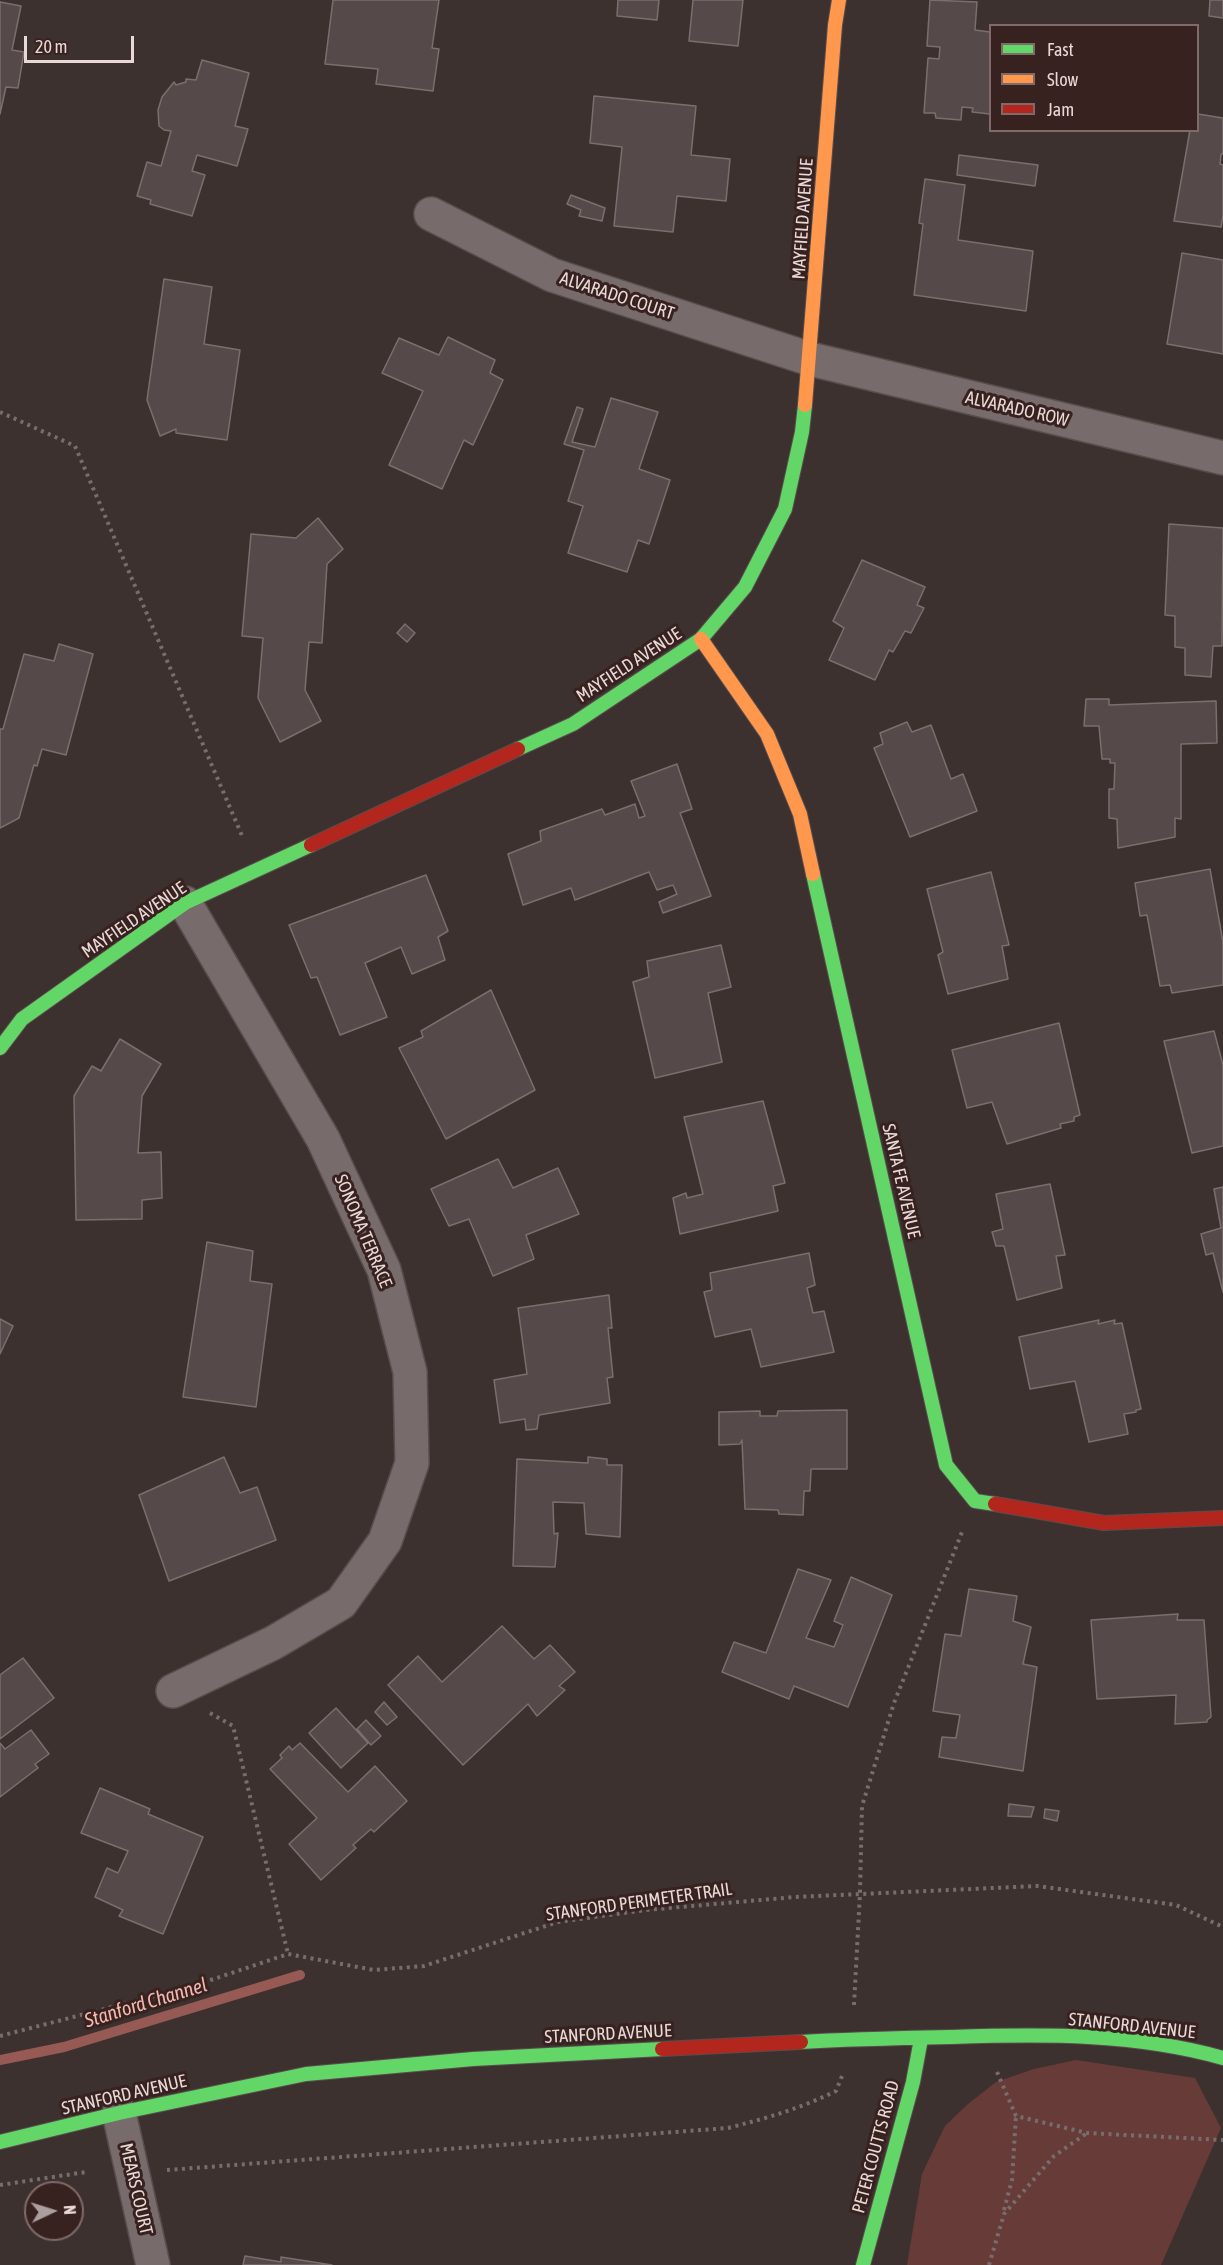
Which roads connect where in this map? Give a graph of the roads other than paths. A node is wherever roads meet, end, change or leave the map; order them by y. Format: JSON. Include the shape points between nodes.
{"nodes":[{"id":1,"x":839,"y":0,"type":"edge"},
{"id":2,"x":431,"y":214,"type":"dead end"},
{"id":3,"x":810,"y":359,"type":"junction"},
{"id":4,"x":1223,"y":458,"type":"edge"},
{"id":5,"x":700,"y":639,"type":"junction"},
{"id":6,"x":185,"y":903,"type":"junction"},
{"id":7,"x":0,"y":1048,"type":"edge"},
{"id":8,"x":1223,"y":1518,"type":"edge"},
{"id":9,"x":173,"y":1691,"type":"road end"},
{"id":10,"x":921,"y":2039,"type":"junction"},
{"id":11,"x":1223,"y":2058,"type":"edge"},
{"id":12,"x":119,"y":2113,"type":"junction"},
{"id":13,"x":0,"y":2142,"type":"edge"},
{"id":14,"x":153,"y":2265,"type":"edge"},
{"id":15,"x":863,"y":2265,"type":"edge"}],
"edges":[{"from":1,"to":3,"type":"street","name":"MAYFIELD AVENUE"},
{"from":2,"to":3,"type":"street","name":"ALVARADO COURT","via":[[552,275]]},
{"from":3,"to":4,"type":"street","name":"ALVARADO ROW"},
{"from":3,"to":5,"type":"street","name":"MAYFIELD AVENUE","via":[[802,432],[785,509],[745,587]]},
{"from":5,"to":6,"type":"street","name":"MAYFIELD AVENUE","via":[[573,724]]},
{"from":5,"to":8,"type":"street","name":"SANTA FE AVENUE","via":[[767,734],[800,814],[946,1465],[975,1501],[1104,1523]]},
{"from":6,"to":7,"type":"street","name":"MAYFIELD AVENUE","via":[[22,1019]]},
{"from":6,"to":9,"type":"street","name":"SONOMA TERRACE","via":[[323,1139],[384,1270],[410,1372],[412,1463],[386,1541],[341,1603],[273,1643]]},
{"from":10,"to":11,"type":"street","name":"STANFORD AVENUE","via":[[1092,2036],[1191,2049]]},
{"from":10,"to":12,"type":"street","name":"STANFORD AVENUE","via":[[473,2058],[306,2074]]},
{"from":10,"to":15,"type":"street","name":"PETER COUTTS ROAD"},
{"from":12,"to":13,"type":"street","name":"STANFORD AVENUE"},
{"from":12,"to":14,"type":"street","name":"MEARS COURT"}]}
